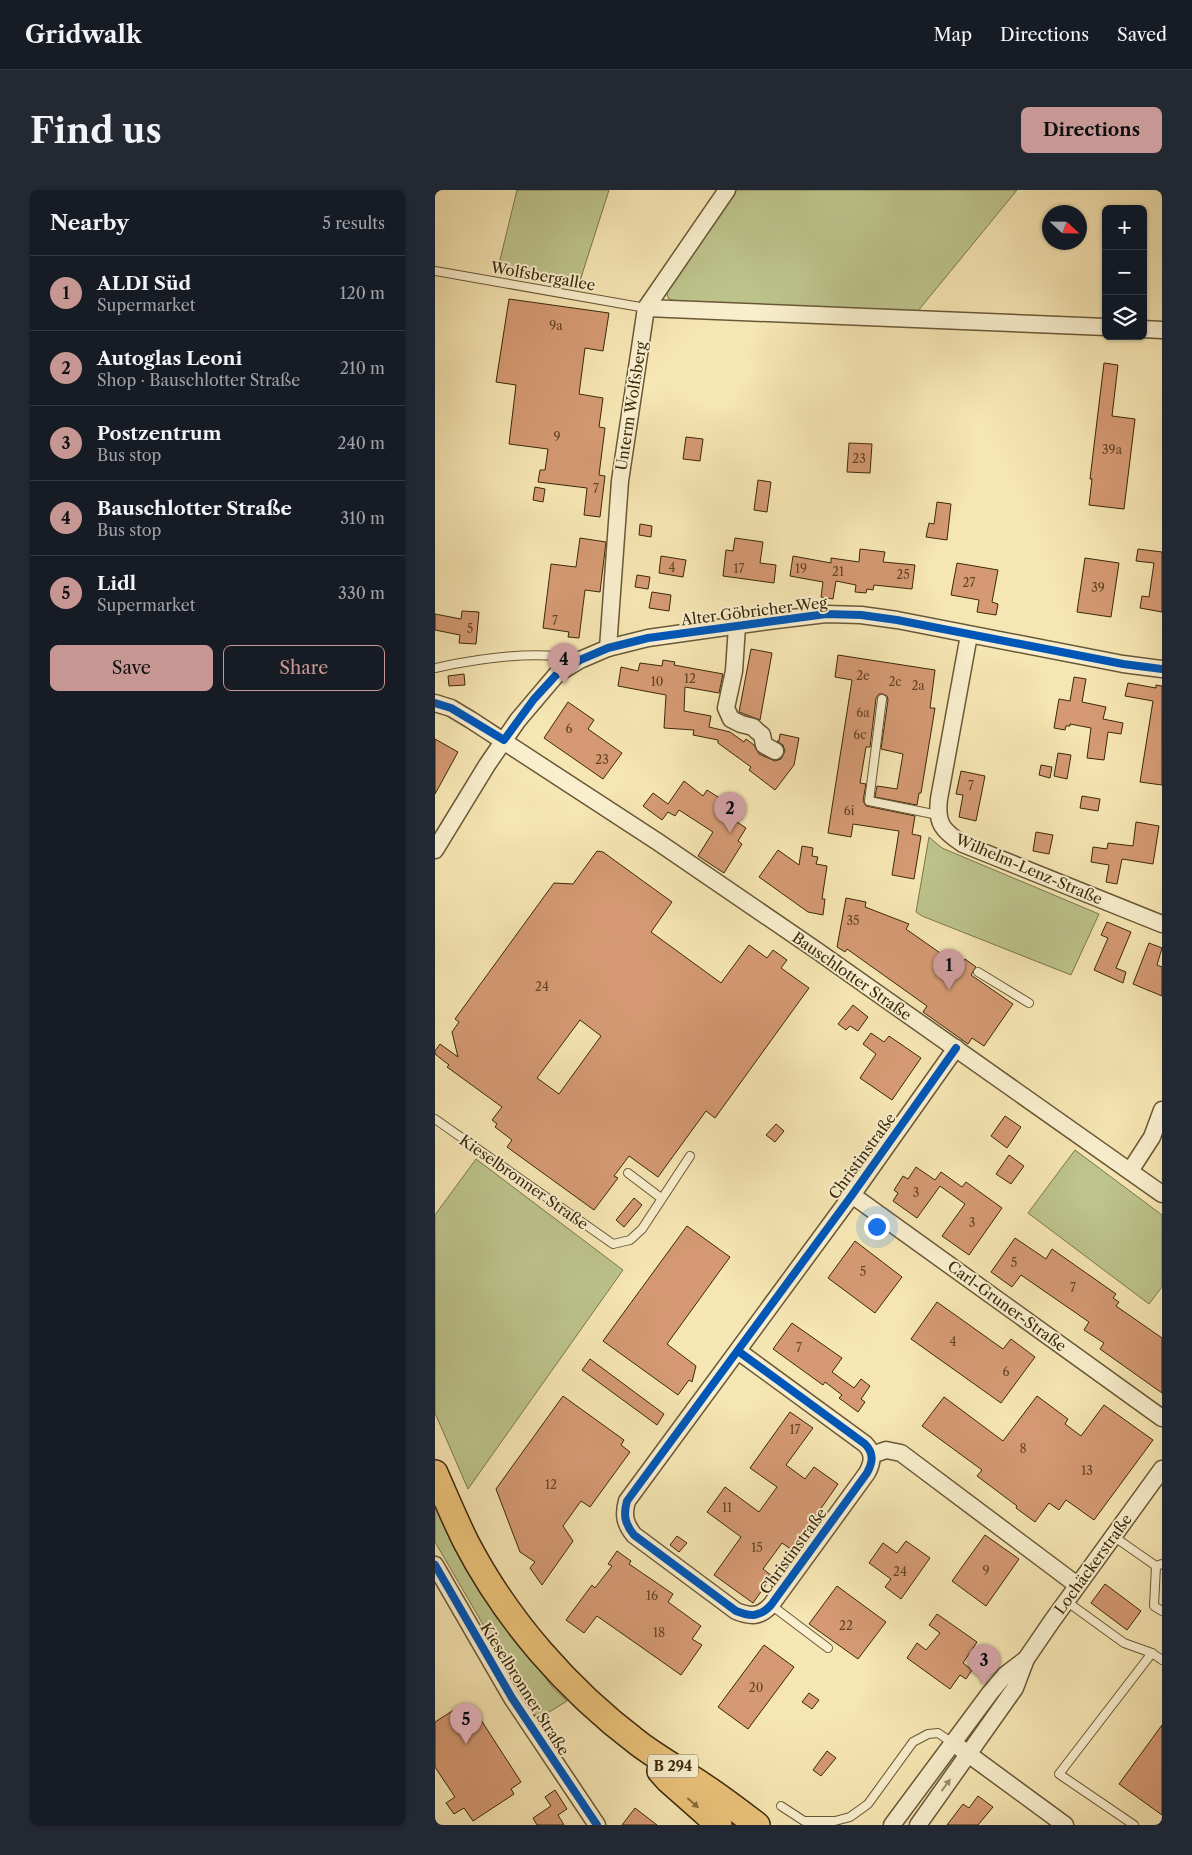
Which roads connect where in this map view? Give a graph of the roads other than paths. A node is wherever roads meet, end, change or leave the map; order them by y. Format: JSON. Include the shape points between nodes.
{"nodes":[{"id":1,"x":727,"y":190,"type":"edge"},
{"id":2,"x":435,"y":271,"type":"edge"},
{"id":3,"x":646,"y":308,"type":"junction"},
{"id":4,"x":1102,"y":327,"type":"edge"},
{"id":5,"x":1147,"y":329,"type":"edge"},
{"id":6,"x":1162,"y":330,"type":"edge"},
{"id":7,"x":737,"y":626,"type":"junction"},
{"id":8,"x":969,"y":635,"type":"junction"},
{"id":9,"x":608,"y":648,"type":"junction"},
{"id":10,"x":579,"y":660,"type":"junction"},
{"id":11,"x":435,"y":668,"type":"edge"},
{"id":12,"x":1162,"y":669,"type":"edge"},
{"id":13,"x":883,"y":699,"type":"dead end"},
{"id":14,"x":435,"y":703,"type":"edge"},
{"id":15,"x":504,"y":740,"type":"junction"},
{"id":16,"x":775,"y":751,"type":"dead end"},
{"id":17,"x":937,"y":815,"type":"junction"},
{"id":18,"x":435,"y":850,"type":"edge"},
{"id":19,"x":1162,"y":924,"type":"edge"},
{"id":20,"x":979,"y":972,"type":"dead end"},
{"id":21,"x":1029,"y":1003,"type":"dead end"},
{"id":22,"x":956,"y":1048,"type":"junction"},
{"id":23,"x":1162,"y":1110,"type":"edge"},
{"id":24,"x":435,"y":1119,"type":"edge"},
{"id":25,"x":689,"y":1156,"type":"dead end"},
{"id":26,"x":1130,"y":1171,"type":"junction"},
{"id":27,"x":628,"y":1173,"type":"dead end"},
{"id":28,"x":1162,"y":1194,"type":"edge"},
{"id":29,"x":852,"y":1195,"type":"junction"},
{"id":30,"x":661,"y":1198,"type":"junction"},
{"id":31,"x":737,"y":1351,"type":"junction"},
{"id":32,"x":1162,"y":1418,"type":"edge"},
{"id":33,"x":872,"y":1455,"type":"junction"},
{"id":34,"x":1162,"y":1469,"type":"edge"},
{"id":35,"x":435,"y":1473,"type":"edge"},
{"id":36,"x":1113,"y":1536,"type":"junction"},
{"id":37,"x":1159,"y":1565,"type":"edge"},
{"id":38,"x":437,"y":1573,"type":"edge"},
{"id":39,"x":1077,"y":1585,"type":"junction"},
{"id":40,"x":1066,"y":1601,"type":"junction"},
{"id":41,"x":771,"y":1605,"type":"junction"},
{"id":42,"x":1162,"y":1611,"type":"edge"},
{"id":43,"x":828,"y":1648,"type":"dead end"},
{"id":44,"x":1152,"y":1653,"type":"junction"},
{"id":45,"x":1026,"y":1659,"type":"junction"},
{"id":46,"x":1162,"y":1660,"type":"edge"},
{"id":47,"x":639,"y":1744,"type":"junction"},
{"id":48,"x":954,"y":1744,"type":"junction"},
{"id":49,"x":969,"y":1754,"type":"junction"},
{"id":50,"x":781,"y":1806,"type":"dead end"},
{"id":51,"x":592,"y":1823,"type":"edge"},
{"id":52,"x":807,"y":1823,"type":"edge"},
{"id":53,"x":719,"y":1825,"type":"edge"},
{"id":54,"x":757,"y":1825,"type":"edge"},
{"id":55,"x":892,"y":1825,"type":"edge"},
{"id":56,"x":918,"y":1825,"type":"edge"},
{"id":57,"x":1064,"y":1825,"type":"edge"},
{"id":58,"x":1134,"y":1825,"type":"edge"}],
"edges":[{"from":1,"to":3,"type":"street","name":"Unterm Wolfsberg"},
{"from":2,"to":3,"type":"lane","name":"Wolfsbergallee"},
{"from":3,"to":4,"type":"street"},
{"from":3,"to":9,"type":"street","name":"Unterm Wolfsberg","via":[[620,481]]},
{"from":5,"to":6,"type":"street"},
{"from":7,"to":8,"type":"street","name":"Alter Göbricher Weg","via":[[826,614],[861,615]]},
{"from":7,"to":9,"type":"street","name":"Alter Göbricher Weg","via":[[648,638]]},
{"from":7,"to":16,"type":"street","name":"Alter Göbricher Weg","via":[[727,713],[733,720],[755,728],[762,735],[764,745]]},
{"from":8,"to":12,"type":"street","name":"Alter Göbricher Weg"},
{"from":8,"to":17,"type":"street"},
{"from":9,"to":10,"type":"street","name":"Alter Göbricher Weg"},
{"from":10,"to":11,"type":"lane","via":[[541,654]]},
{"from":10,"to":15,"type":"street","name":"Alter Göbricher Weg","via":[[562,669],[547,683]]},
{"from":13,"to":17,"type":"lane","via":[[869,801]]},
{"from":14,"to":15,"type":"street","name":"Bauschlotter Straße","via":[[451,708]]},
{"from":15,"to":18,"type":"street"},
{"from":15,"to":22,"type":"street","name":"Bauschlotter Straße"},
{"from":17,"to":19,"type":"street","name":"Wilhelm-Lenz-Straße","via":[[947,833],[963,844]]},
{"from":20,"to":21,"type":"lane"},
{"from":22,"to":26,"type":"street","name":"Bauschlotter Straße"},
{"from":22,"to":29,"type":"street","name":"Christinstraße"},
{"from":23,"to":26,"type":"street","via":[[1152,1137]]},
{"from":24,"to":30,"type":"lane","name":"Kieselbronner Straße","via":[[613,1244],[630,1240],[642,1228]]},
{"from":25,"to":30,"type":"lane"},
{"from":26,"to":28,"type":"street","name":"Bauschlotter Straße"},
{"from":27,"to":30,"type":"lane"},
{"from":29,"to":31,"type":"street","name":"Christinstraße"},
{"from":29,"to":32,"type":"street","name":"Carl-Gruner-Straße"},
{"from":31,"to":33,"type":"street","via":[[865,1444]]},
{"from":31,"to":41,"type":"street","name":"Christinstraße","via":[[627,1501],[625,1520],[634,1535],[736,1611],[755,1616]]},
{"from":33,"to":39,"type":"street","via":[[886,1450],[901,1453]]},
{"from":33,"to":41,"type":"street","name":"Christinstraße","via":[[867,1472]]},
{"from":34,"to":36,"type":"street","name":"Lochäckerstraße"},
{"from":35,"to":47,"type":"main road","number":"B 294","via":[[467,1543],[523,1630],[582,1695]]},
{"from":36,"to":37,"type":"lane"},
{"from":36,"to":39,"type":"street","name":"Lochäckerstraße"},
{"from":37,"to":42,"type":"lane","via":[[1154,1606]]},
{"from":38,"to":51,"type":"street","name":"Kieselbronner Straße"},
{"from":39,"to":40,"type":"street","name":"Lochäckerstraße"},
{"from":40,"to":44,"type":"lane","via":[[1124,1643]]},
{"from":40,"to":45,"type":"street","name":"Lochäckerstraße"},
{"from":41,"to":43,"type":"lane"},
{"from":44,"to":46,"type":"lane"},
{"from":44,"to":58,"type":"lane","via":[[1059,1774]]},
{"from":45,"to":48,"type":"street","name":"Lochäckerstraße","via":[[1005,1675]]},
{"from":45,"to":49,"type":"street","name":"Lochäckerstraße","via":[[1015,1688]]},
{"from":47,"to":53,"type":"main road","number":"B 294","one_way":true,"via":[[668,1780]]},
{"from":47,"to":54,"type":"main road","number":"B 294"},
{"from":48,"to":49,"type":"street"},
{"from":48,"to":52,"type":"lane","via":[[938,1733],[913,1742],[868,1804],[850,1817]]},
{"from":48,"to":55,"type":"street","name":"Lochäckerstraße"},
{"from":56,"to":49,"type":"street","name":"Lochäckerstraße","one_way":true},
{"from":49,"to":57,"type":"street"},
{"from":50,"to":52,"type":"lane"}]}
